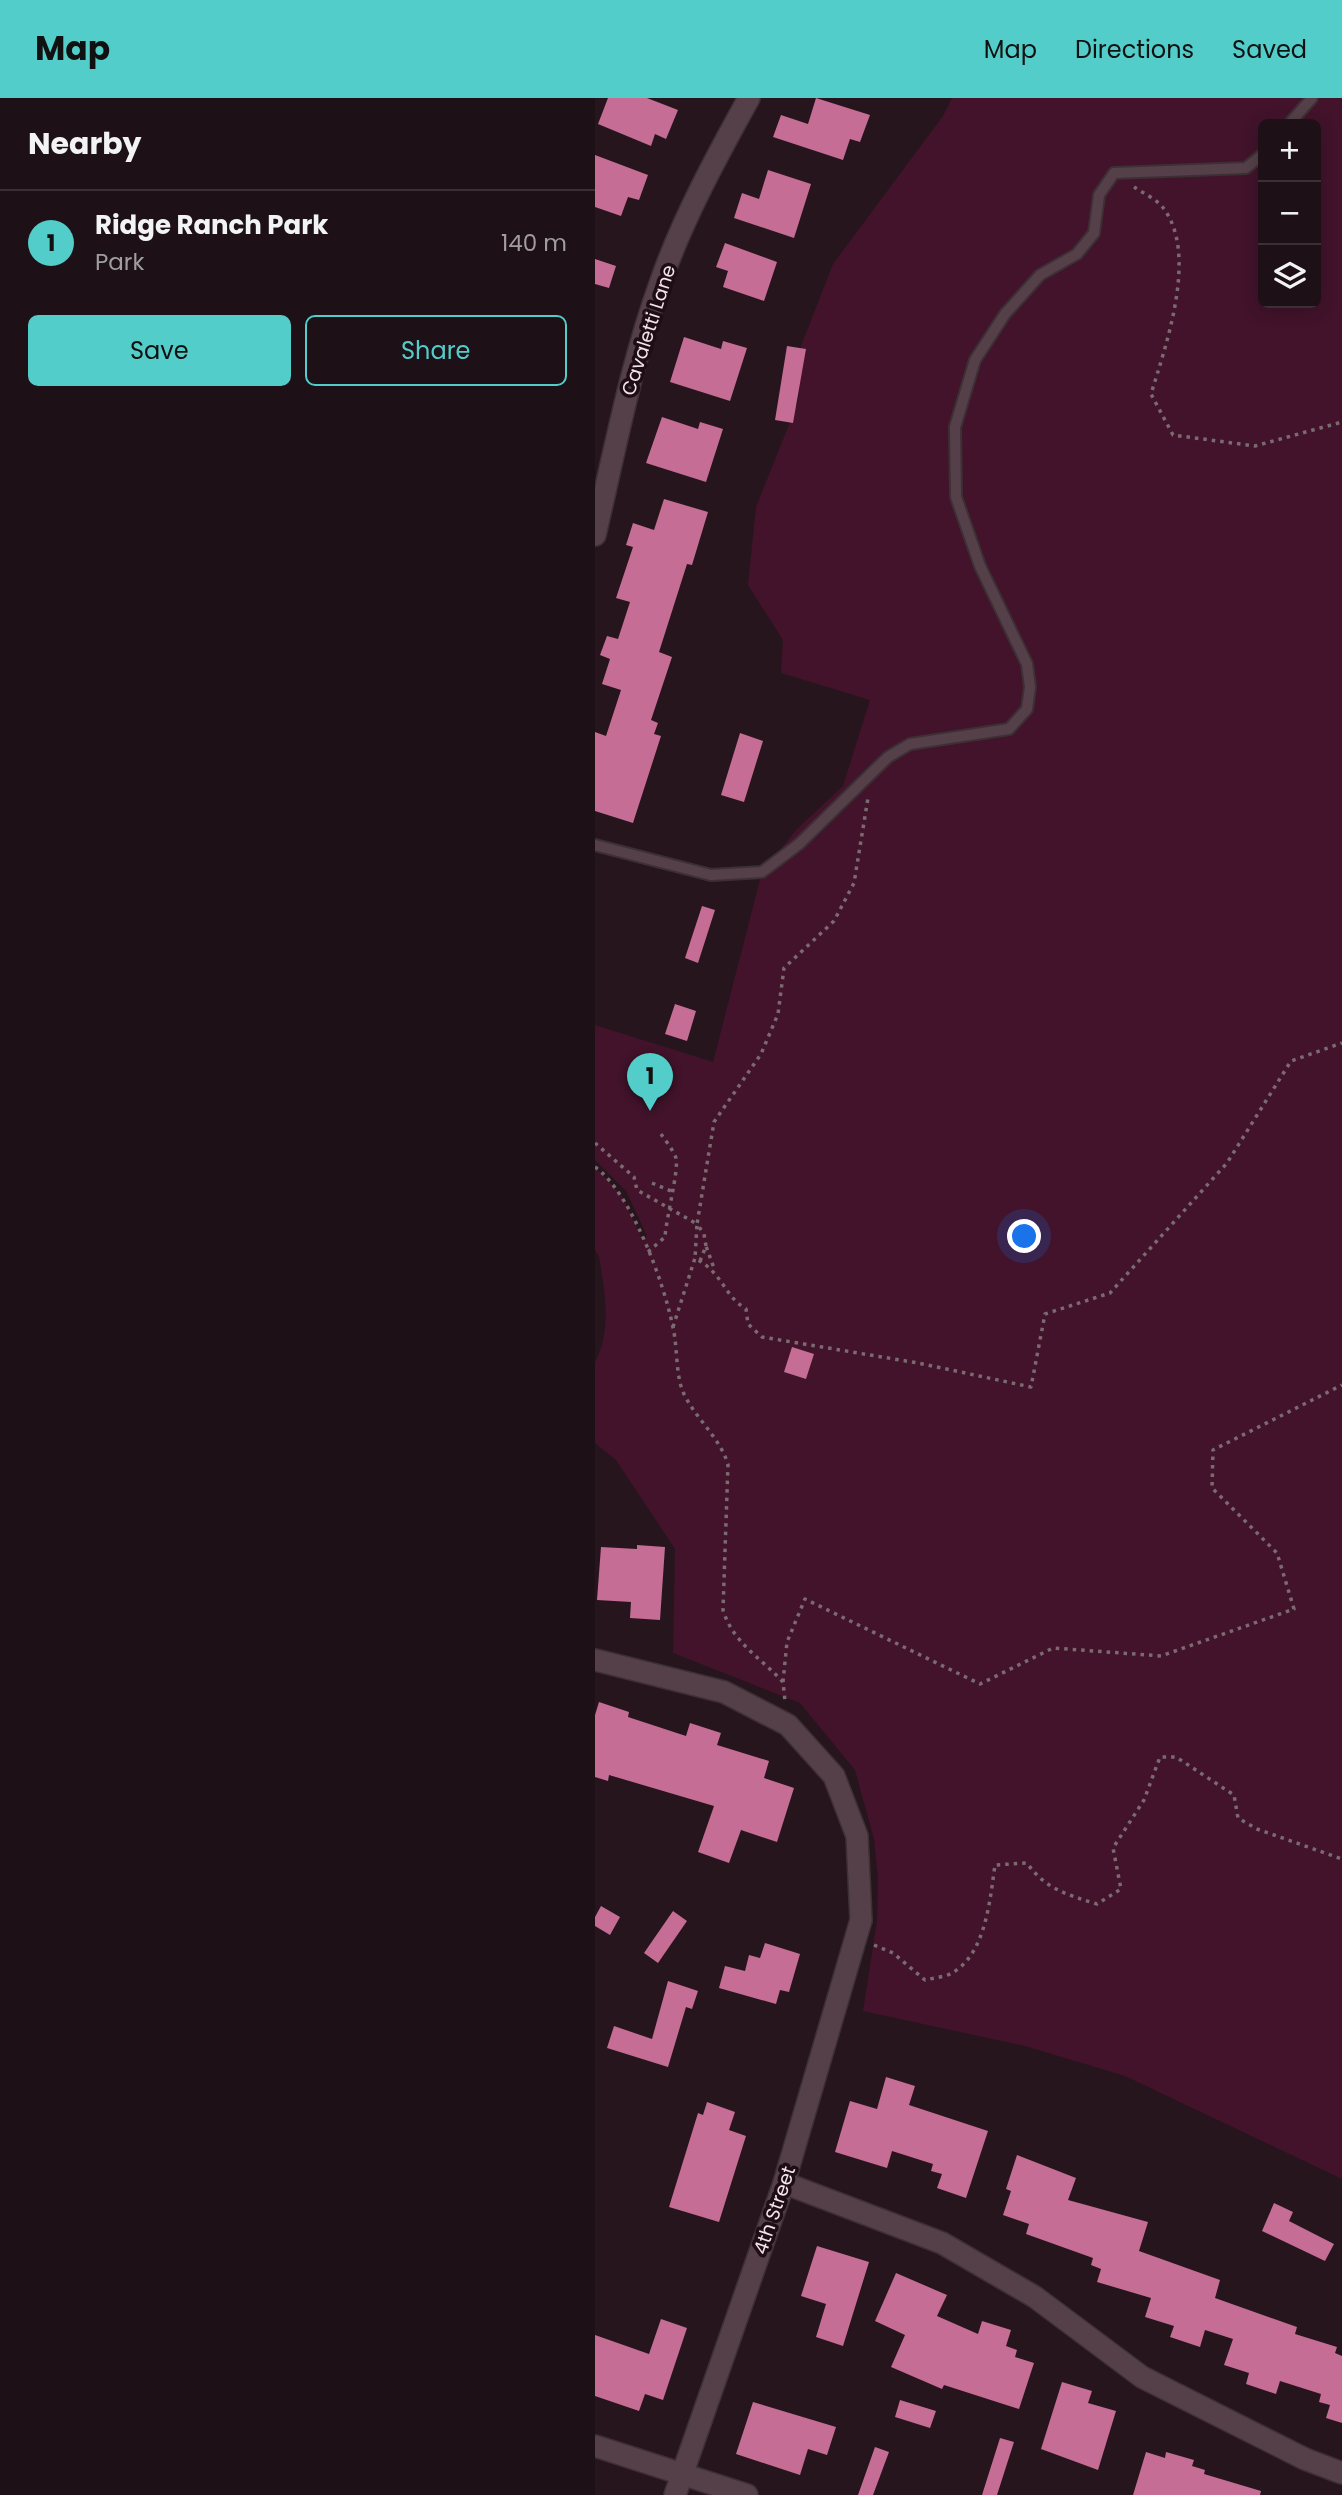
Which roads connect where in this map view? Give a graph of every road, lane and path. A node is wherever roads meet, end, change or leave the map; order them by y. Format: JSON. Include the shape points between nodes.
{"nodes":[{"id":1,"x":749,"y":98,"type":"edge"},
{"id":2,"x":1312,"y":98,"type":"edge"},
{"id":3,"x":1293,"y":119,"type":"edge"},
{"id":4,"x":1258,"y":158,"type":"edge"},
{"id":5,"x":1114,"y":173,"type":"junction"},
{"id":6,"x":1342,"y":422,"type":"edge"},
{"id":7,"x":595,"y":535,"type":"edge"},
{"id":8,"x":864,"y":779,"type":"junction"},
{"id":9,"x":595,"y":845,"type":"edge"},
{"id":10,"x":1342,"y":1043,"type":"edge"},
{"id":11,"x":660,"y":1134,"type":"dead end"},
{"id":12,"x":595,"y":1143,"type":"edge"},
{"id":13,"x":595,"y":1167,"type":"edge"},
{"id":14,"x":652,"y":1183,"type":"dead end"},
{"id":15,"x":671,"y":1192,"type":"junction"},
{"id":16,"x":667,"y":1206,"type":"junction"},
{"id":17,"x":697,"y":1224,"type":"junction"},
{"id":18,"x":706,"y":1246,"type":"junction"},
{"id":19,"x":648,"y":1252,"type":"junction"},
{"id":20,"x":695,"y":1258,"type":"junction"},
{"id":21,"x":700,"y":1261,"type":"junction"},
{"id":22,"x":715,"y":1270,"type":"junction"},
{"id":23,"x":673,"y":1327,"type":"junction"},
{"id":24,"x":1342,"y":1385,"type":"edge"},
{"id":25,"x":595,"y":1660,"type":"edge"},
{"id":26,"x":783,"y":1682,"type":"junction"},
{"id":27,"x":788,"y":1725,"type":"junction"},
{"id":28,"x":1342,"y":1859,"type":"edge"},
{"id":29,"x":858,"y":1929,"type":"junction"},
{"id":30,"x":784,"y":2183,"type":"junction"},
{"id":31,"x":595,"y":2446,"type":"edge"},
{"id":32,"x":1342,"y":2473,"type":"edge"},
{"id":33,"x":679,"y":2485,"type":"edge"},
{"id":34,"x":747,"y":2495,"type":"edge"}],
"edges":[{"from":1,"to":7,"type":"street","name":"Cavaletti Lane","via":[[661,280],[629,386]]},
{"from":2,"to":3,"type":"lane"},
{"from":4,"to":5,"type":"lane","via":[[1246,168]]},
{"from":5,"to":6,"type":"path","via":[[1164,208],[1178,237],[1176,311],[1151,394],[1173,435],[1255,446]]},
{"from":5,"to":8,"type":"lane","via":[[1099,195],[1094,233],[1077,254],[1040,275],[1005,314],[975,360],[955,426],[956,497],[980,566],[1027,664],[1027,709],[1010,729],[910,744]]},
{"from":8,"to":9,"type":"lane","via":[[799,844],[762,872],[712,875]]},
{"from":8,"to":17,"type":"path","via":[[869,787],[854,883],[834,921],[784,968],[778,1014],[761,1054],[714,1122]]},
{"from":10,"to":22,"type":"path","via":[[1291,1061],[1227,1163],[1110,1293],[1045,1314],[1031,1387],[762,1337],[748,1324],[746,1309],[735,1303]]},
{"from":11,"to":15,"type":"path","via":[[675,1156],[678,1170]]},
{"from":12,"to":16,"type":"path","via":[[634,1177],[637,1190]]},
{"from":13,"to":19,"type":"path","via":[[622,1196]]},
{"from":14,"to":15,"type":"path"},
{"from":15,"to":16,"type":"path"},
{"from":16,"to":17,"type":"path"},
{"from":16,"to":19,"type":"path","via":[[665,1237]]},
{"from":17,"to":18,"type":"path"},
{"from":17,"to":20,"type":"path"},
{"from":18,"to":21,"type":"path"},
{"from":18,"to":22,"type":"path"},
{"from":19,"to":23,"type":"path"},
{"from":20,"to":21,"type":"path"},
{"from":20,"to":23,"type":"path"},
{"from":21,"to":22,"type":"path"},
{"from":23,"to":26,"type":"path","via":[[684,1395],[721,1446],[727,1464],[723,1611],[737,1640]]},
{"from":24,"to":26,"type":"path","via":[[1213,1450],[1212,1488],[1277,1553],[1294,1609],[1161,1656],[1053,1648],[980,1684],[805,1599],[787,1642]]},
{"from":25,"to":27,"type":"street","via":[[724,1692]]},
{"from":26,"to":27,"type":"path"},
{"from":27,"to":29,"type":"street","name":"4th Street","via":[[834,1776],[857,1836]]},
{"from":28,"to":29,"type":"path","via":[[1257,1829],[1238,1818],[1234,1794],[1176,1757],[1160,1757],[1143,1800],[1113,1848],[1121,1889],[1097,1903],[1057,1891],[1038,1879],[1027,1863],[995,1865],[986,1926],[970,1954],[952,1973],[925,1980]]},
{"from":29,"to":30,"type":"street","name":"4th Street"},
{"from":30,"to":32,"type":"street","via":[[943,2243],[1035,2297],[1142,2377]]},
{"from":30,"to":33,"type":"street","name":"4th Street"},
{"from":31,"to":33,"type":"street"},
{"from":33,"to":34,"type":"street"}]}
